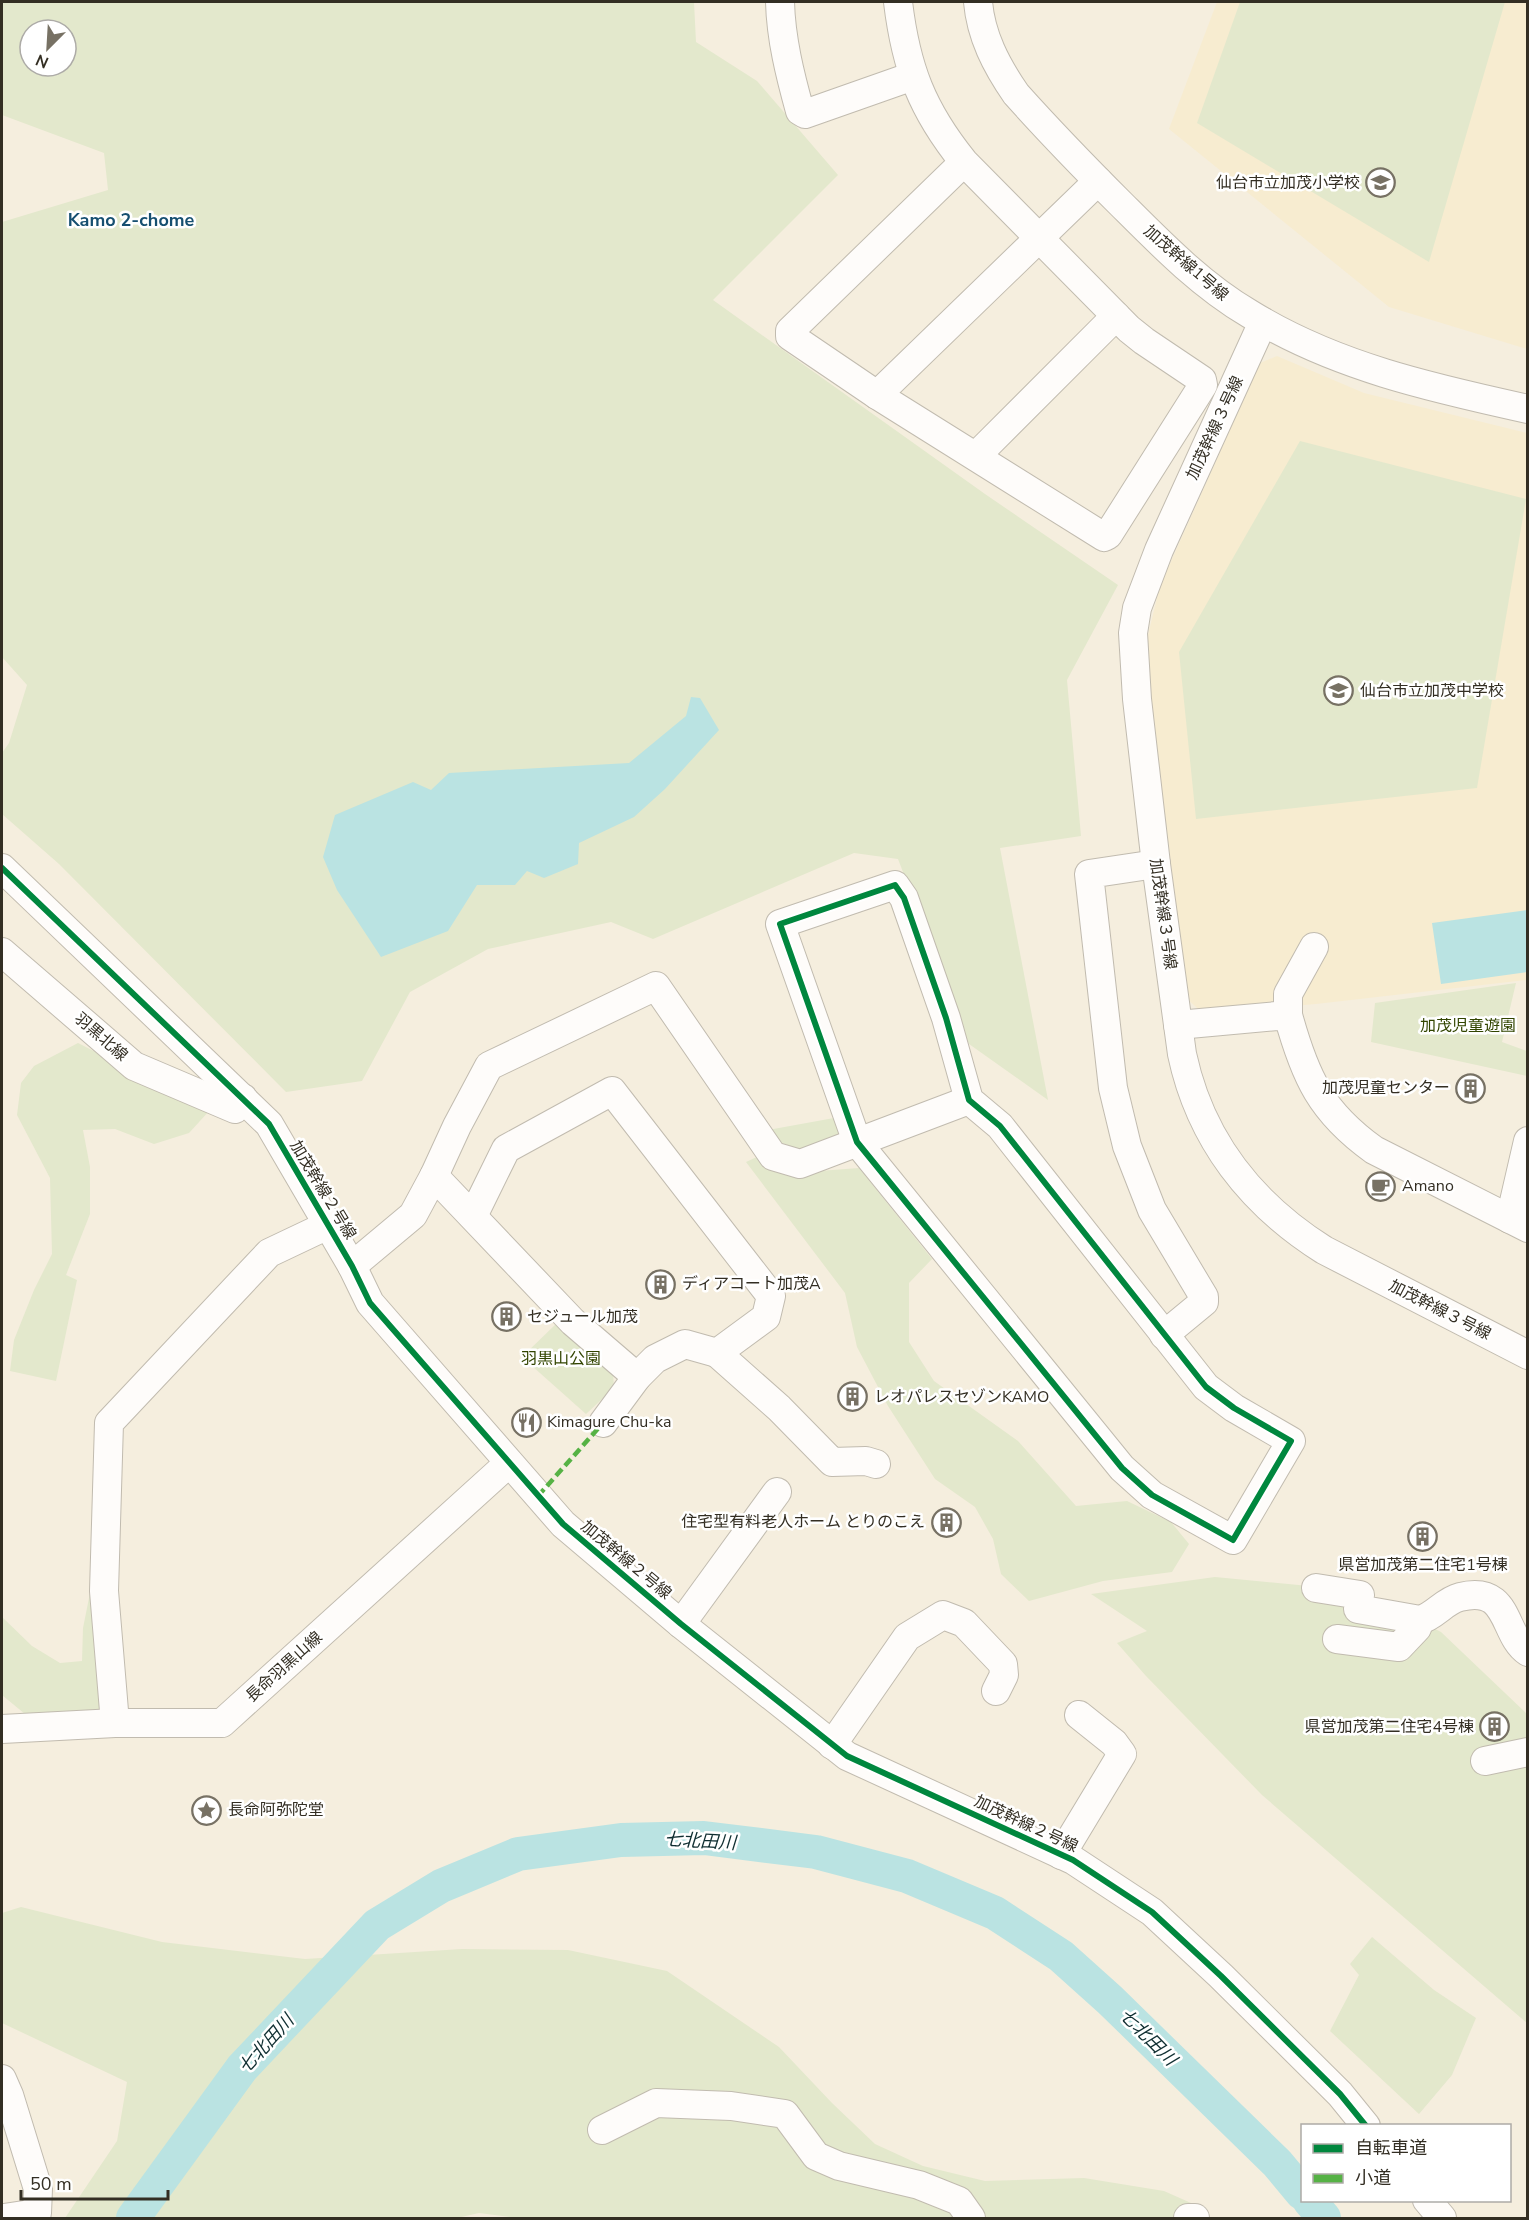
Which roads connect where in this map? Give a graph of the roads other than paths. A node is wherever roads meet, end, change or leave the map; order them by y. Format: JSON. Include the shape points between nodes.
{"nodes":[{"id":1,"x":780,"y":2,"type":"edge"},
{"id":2,"x":898,"y":2,"type":"edge"},
{"id":3,"x":978,"y":2,"type":"edge"},
{"id":4,"x":913,"y":76,"type":"junction"},
{"id":5,"x":964,"y":162,"type":"junction"},
{"id":6,"x":1098,"y":181,"type":"junction"},
{"id":7,"x":1040,"y":238,"type":"junction"},
{"id":8,"x":1116,"y":316,"type":"junction"},
{"id":9,"x":1263,"y":322,"type":"junction"},
{"id":10,"x":877,"y":395,"type":"junction"},
{"id":11,"x":1527,"y":409,"type":"edge"},
{"id":12,"x":976,"y":456,"type":"junction"},
{"id":13,"x":1156,"y":864,"type":"junction"},
{"id":14,"x":2,"y":868,"type":"edge"},
{"id":15,"x":1314,"y":947,"type":"dead end"},
{"id":16,"x":2,"y":952,"type":"edge"},
{"id":17,"x":1288,"y":1016,"type":"junction"},
{"id":18,"x":1178,"y":1025,"type":"junction"},
{"id":19,"x":243,"y":1098,"type":"junction"},
{"id":20,"x":969,"y":1100,"type":"junction"},
{"id":21,"x":1527,"y":1141,"type":"edge"},
{"id":22,"x":857,"y":1142,"type":"junction"},
{"id":23,"x":434,"y":1176,"type":"junction"},
{"id":24,"x":473,"y":1216,"type":"junction"},
{"id":25,"x":1519,"y":1224,"type":"edge"},
{"id":26,"x":328,"y":1225,"type":"junction"},
{"id":27,"x":352,"y":1266,"type":"junction"},
{"id":28,"x":1164,"y":1335,"type":"junction"},
{"id":29,"x":717,"y":1353,"type":"junction"},
{"id":30,"x":1527,"y":1355,"type":"edge"},
{"id":31,"x":637,"y":1377,"type":"junction"},
{"id":32,"x":603,"y":1423,"type":"dead end"},
{"id":33,"x":509,"y":1463,"type":"junction"},
{"id":34,"x":876,"y":1464,"type":"dead end"},
{"id":35,"x":777,"y":1492,"type":"dead end"},
{"id":36,"x":1316,"y":1588,"type":"dead end"},
{"id":37,"x":1420,"y":1620,"type":"junction"},
{"id":38,"x":681,"y":1624,"type":"junction"},
{"id":39,"x":1337,"y":1639,"type":"dead end"},
{"id":40,"x":1527,"y":1652,"type":"edge"},
{"id":41,"x":996,"y":1691,"type":"dead end"},
{"id":42,"x":1079,"y":1715,"type":"dead end"},
{"id":43,"x":115,"y":1723,"type":"junction"},
{"id":44,"x":2,"y":1729,"type":"edge"},
{"id":45,"x":832,"y":1745,"type":"junction"},
{"id":46,"x":1527,"y":1752,"type":"edge"},
{"id":47,"x":1485,"y":1761,"type":"dead end"},
{"id":48,"x":1061,"y":1855,"type":"junction"},
{"id":49,"x":2,"y":2079,"type":"edge"},
{"id":50,"x":1364,"y":2124,"type":"edge"},
{"id":51,"x":602,"y":2130,"type":"dead end"},
{"id":52,"x":1429,"y":2202,"type":"edge"},
{"id":53,"x":4,"y":2218,"type":"edge"},
{"id":54,"x":971,"y":2218,"type":"edge"},
{"id":55,"x":1188,"y":2218,"type":"edge"},
{"id":56,"x":1195,"y":2218,"type":"edge"},
{"id":57,"x":1442,"y":2218,"type":"edge"}],
"edges":[{"from":1,"to":4,"type":"street","via":[[782,36],[800,111],[806,114]]},
{"from":2,"to":4,"type":"street"},
{"from":3,"to":6,"type":"street","name":"加茂幹線1号線","via":[[988,46],[1002,74],[1035,116]]},
{"from":4,"to":5,"type":"street","via":[[935,121]]},
{"from":5,"to":7,"type":"street"},
{"from":5,"to":10,"type":"street","via":[[790,331],[790,336]]},
{"from":6,"to":7,"type":"street"},
{"from":6,"to":9,"type":"street","name":"加茂幹線1号線","via":[[1181,263]]},
{"from":7,"to":8,"type":"street"},
{"from":7,"to":10,"type":"street"},
{"from":8,"to":12,"type":"street"},
{"from":8,"to":12,"type":"street","via":[[1144,341],[1202,380],[1203,385],[1108,535],[1104,537]]},
{"from":9,"to":11,"type":"street","name":"加茂幹線1号線","via":[[1377,372]]},
{"from":9,"to":13,"type":"street","name":"加茂幹線３号線","via":[[1159,550],[1137,608],[1133,656]]},
{"from":10,"to":12,"type":"street"},
{"from":13,"to":18,"type":"street","name":"加茂幹線３号線"},
{"from":13,"to":28,"type":"street","via":[[1089,874],[1113,1088],[1127,1146],[1152,1210],[1204,1297],[1204,1302]]},
{"from":14,"to":19,"type":"street","name":"加茂幹線２号線"},
{"from":15,"to":17,"type":"street","via":[[1288,994]]},
{"from":16,"to":19,"type":"street","name":"羽黒北線","via":[[134,1066],[235,1109]]},
{"from":17,"to":18,"type":"street"},
{"from":17,"to":25,"type":"street","via":[[1310,1081],[1342,1124],[1374,1150]]},
{"from":18,"to":30,"type":"street","name":"加茂幹線３号線","via":[[1187,1080],[1206,1125],[1233,1169],[1258,1199],[1324,1250]]},
{"from":19,"to":26,"type":"street","name":"加茂幹線２号線","via":[[269,1124]]},
{"from":20,"to":22,"type":"street"},
{"from":20,"to":22,"type":"street","via":[[946,1018],[904,898],[895,885],[780,924]]},
{"from":20,"to":28,"type":"street","via":[[1000,1126]]},
{"from":21,"to":25,"type":"street"},
{"from":22,"to":23,"type":"street","via":[[800,1164],[774,1156],[656,986],[489,1066]]},
{"from":22,"to":28,"type":"street","via":[[1122,1468],[1152,1495],[1233,1540],[1291,1441],[1206,1387]]},
{"from":23,"to":24,"type":"street"},
{"from":23,"to":27,"type":"street","via":[[413,1215]]},
{"from":24,"to":29,"type":"street","via":[[506,1149],[612,1091],[771,1296],[766,1317]]},
{"from":24,"to":31,"type":"street","via":[[573,1322]]},
{"from":26,"to":27,"type":"street","name":"加茂幹線２号線"},
{"from":26,"to":43,"type":"street","via":[[269,1253],[110,1423],[104,1591]]},
{"from":27,"to":33,"type":"street","name":"加茂幹線２号線","via":[[370,1303]]},
{"from":29,"to":31,"type":"street","via":[[685,1344],[655,1359]]},
{"from":29,"to":34,"type":"street","via":[[832,1462]]},
{"from":31,"to":32,"type":"street"},
{"from":33,"to":38,"type":"street","name":"加茂幹線２号線","via":[[563,1524]]},
{"from":33,"to":43,"type":"street","name":"長命羽黒山線","via":[[222,1723]]},
{"from":35,"to":38,"type":"street"},
{"from":36,"to":37,"type":"street","via":[[1360,1595],[1358,1609]]},
{"from":37,"to":39,"type":"street","via":[[1399,1647]]},
{"from":37,"to":40,"type":"street","via":[[1457,1598],[1481,1597],[1497,1604],[1507,1617],[1518,1646]]},
{"from":38,"to":45,"type":"street","name":"加茂幹線２号線"},
{"from":41,"to":45,"type":"street","via":[[1004,1676],[1003,1664],[964,1623],[943,1615],[907,1637]]},
{"from":42,"to":48,"type":"street","via":[[1122,1754]]},
{"from":43,"to":44,"type":"street","name":"長命羽黒山線"},
{"from":45,"to":48,"type":"street","name":"加茂幹線２号線","via":[[847,1756]]},
{"from":46,"to":47,"type":"street"},
{"from":48,"to":50,"type":"street","name":"加茂幹線２号線","via":[[1152,1912],[1340,2094]]},
{"from":49,"to":53,"type":"street","via":[[38,2189],[37,2213]]},
{"from":51,"to":54,"type":"street","via":[[656,2103],[731,2106],[785,2114],[816,2156],[839,2166],[919,2185],[959,2201]]},
{"from":52,"to":57,"type":"street"},
{"from":55,"to":56,"type":"street"}]}
